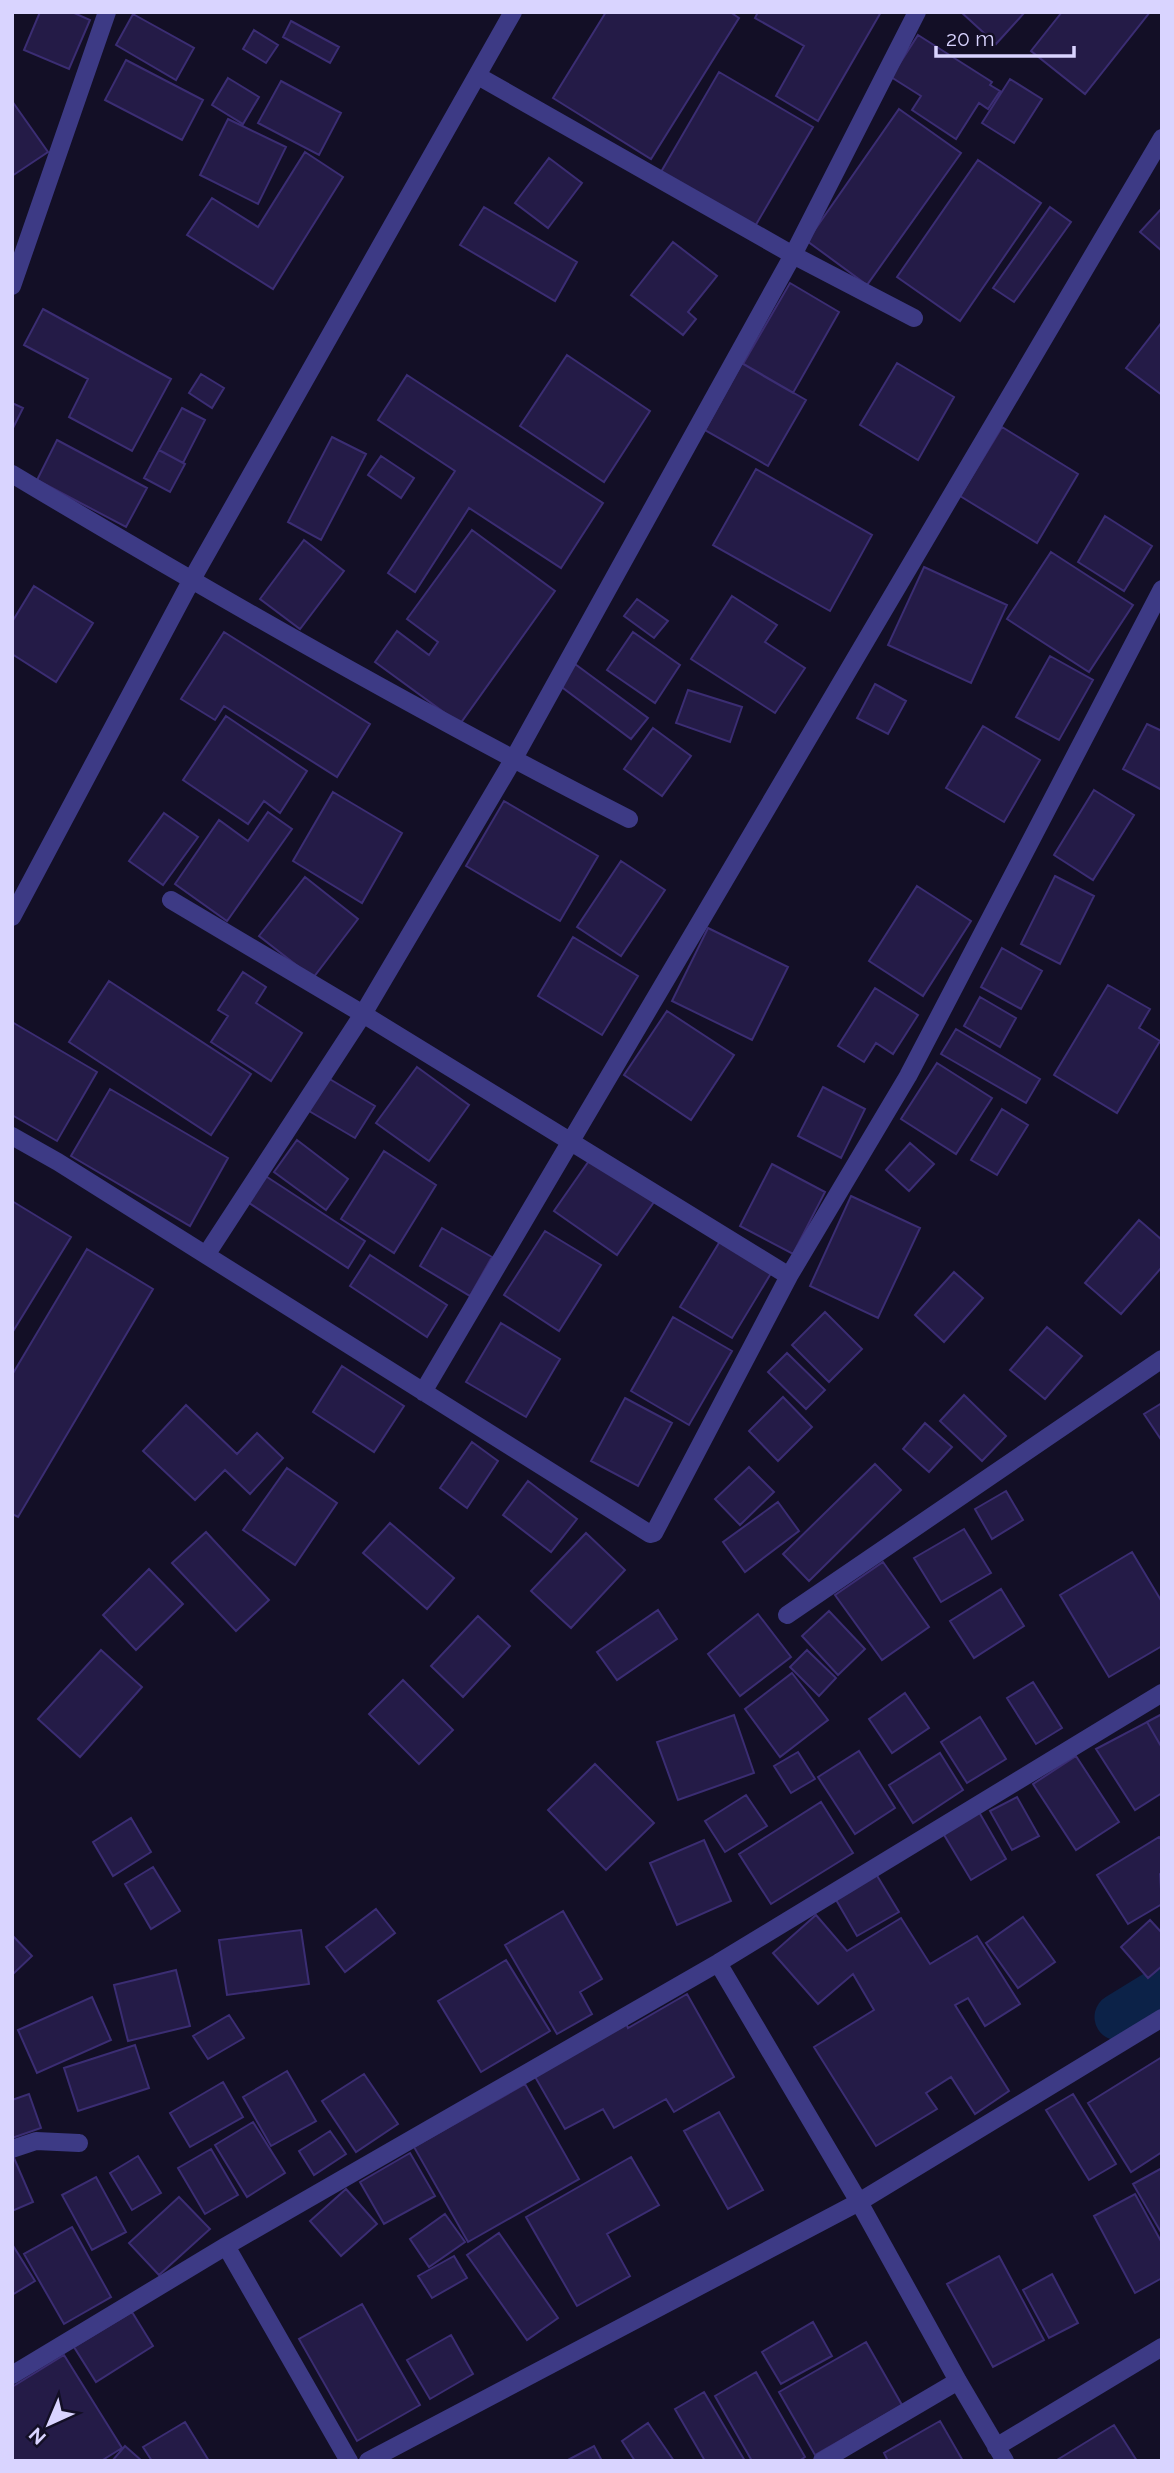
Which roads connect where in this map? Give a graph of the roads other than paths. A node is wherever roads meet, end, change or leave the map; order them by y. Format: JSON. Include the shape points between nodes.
{"nodes":[{"id":1,"x":107,"y":12,"type":"edge"},
{"id":2,"x":513,"y":12,"type":"edge"},
{"id":3,"x":917,"y":12,"type":"edge"},
{"id":4,"x":478,"y":76,"type":"junction"},
{"id":5,"x":1162,"y":138,"type":"edge"},
{"id":6,"x":20,"y":238,"type":"edge"},
{"id":7,"x":793,"y":255,"type":"junction"},
{"id":8,"x":12,"y":286,"type":"edge"},
{"id":9,"x":914,"y":318,"type":"dead end"},
{"id":10,"x":12,"y":474,"type":"edge"},
{"id":11,"x":191,"y":581,"type":"junction"},
{"id":12,"x":1162,"y":589,"type":"edge"},
{"id":13,"x":513,"y":760,"type":"junction"},
{"id":14,"x":629,"y":819,"type":"dead end"},
{"id":15,"x":171,"y":900,"type":"dead end"},
{"id":16,"x":12,"y":917,"type":"edge"},
{"id":17,"x":363,"y":1014,"type":"junction"},
{"id":18,"x":12,"y":1136,"type":"edge"},
{"id":19,"x":570,"y":1142,"type":"junction"},
{"id":20,"x":206,"y":1255,"type":"junction"},
{"id":21,"x":789,"y":1276,"type":"junction"},
{"id":22,"x":1162,"y":1347,"type":"edge"},
{"id":23,"x":1156,"y":1363,"type":"edge"},
{"id":24,"x":423,"y":1392,"type":"junction"},
{"id":25,"x":787,"y":1615,"type":"dead end"},
{"id":26,"x":1162,"y":1693,"type":"edge"},
{"id":27,"x":718,"y":1963,"type":"junction"},
{"id":28,"x":1162,"y":2018,"type":"edge"},
{"id":29,"x":79,"y":2143,"type":"dead end"},
{"id":30,"x":12,"y":2149,"type":"edge"},
{"id":31,"x":859,"y":2202,"type":"junction"},
{"id":32,"x":226,"y":2246,"type":"junction"},
{"id":33,"x":1162,"y":2347,"type":"edge"},
{"id":34,"x":12,"y":2375,"type":"edge"},
{"id":35,"x":958,"y":2381,"type":"junction"},
{"id":36,"x":1001,"y":2454,"type":"edge"},
{"id":37,"x":349,"y":2461,"type":"edge"},
{"id":38,"x":368,"y":2461,"type":"edge"},
{"id":39,"x":822,"y":2461,"type":"edge"}],
"edges":[{"from":1,"to":6,"type":"street"},
{"from":2,"to":4,"type":"street"},
{"from":3,"to":7,"type":"street"},
{"from":4,"to":7,"type":"street"},
{"from":4,"to":11,"type":"street"},
{"from":5,"to":19,"type":"street"},
{"from":6,"to":8,"type":"street"},
{"from":7,"to":9,"type":"street"},
{"from":7,"to":13,"type":"street"},
{"from":10,"to":11,"type":"street"},
{"from":11,"to":13,"type":"street"},
{"from":11,"to":16,"type":"street"},
{"from":12,"to":21,"type":"street","via":[[908,1076]]},
{"from":13,"to":14,"type":"street"},
{"from":13,"to":17,"type":"street"},
{"from":15,"to":17,"type":"street"},
{"from":17,"to":19,"type":"street"},
{"from":17,"to":20,"type":"street"},
{"from":18,"to":20,"type":"street"},
{"from":19,"to":21,"type":"street"},
{"from":19,"to":24,"type":"street"},
{"from":20,"to":24,"type":"street"},
{"from":21,"to":24,"type":"street","via":[[654,1533]]},
{"from":22,"to":23,"type":"street"},
{"from":23,"to":25,"type":"street"},
{"from":26,"to":27,"type":"street"},
{"from":27,"to":31,"type":"street"},
{"from":27,"to":32,"type":"street"},
{"from":28,"to":31,"type":"street"},
{"from":29,"to":30,"type":"street","via":[[36,2141]]},
{"from":31,"to":35,"type":"street"},
{"from":31,"to":38,"type":"street"},
{"from":32,"to":34,"type":"street"},
{"from":32,"to":37,"type":"street"},
{"from":33,"to":36,"type":"street"},
{"from":35,"to":36,"type":"street"},
{"from":35,"to":39,"type":"street"}]}
